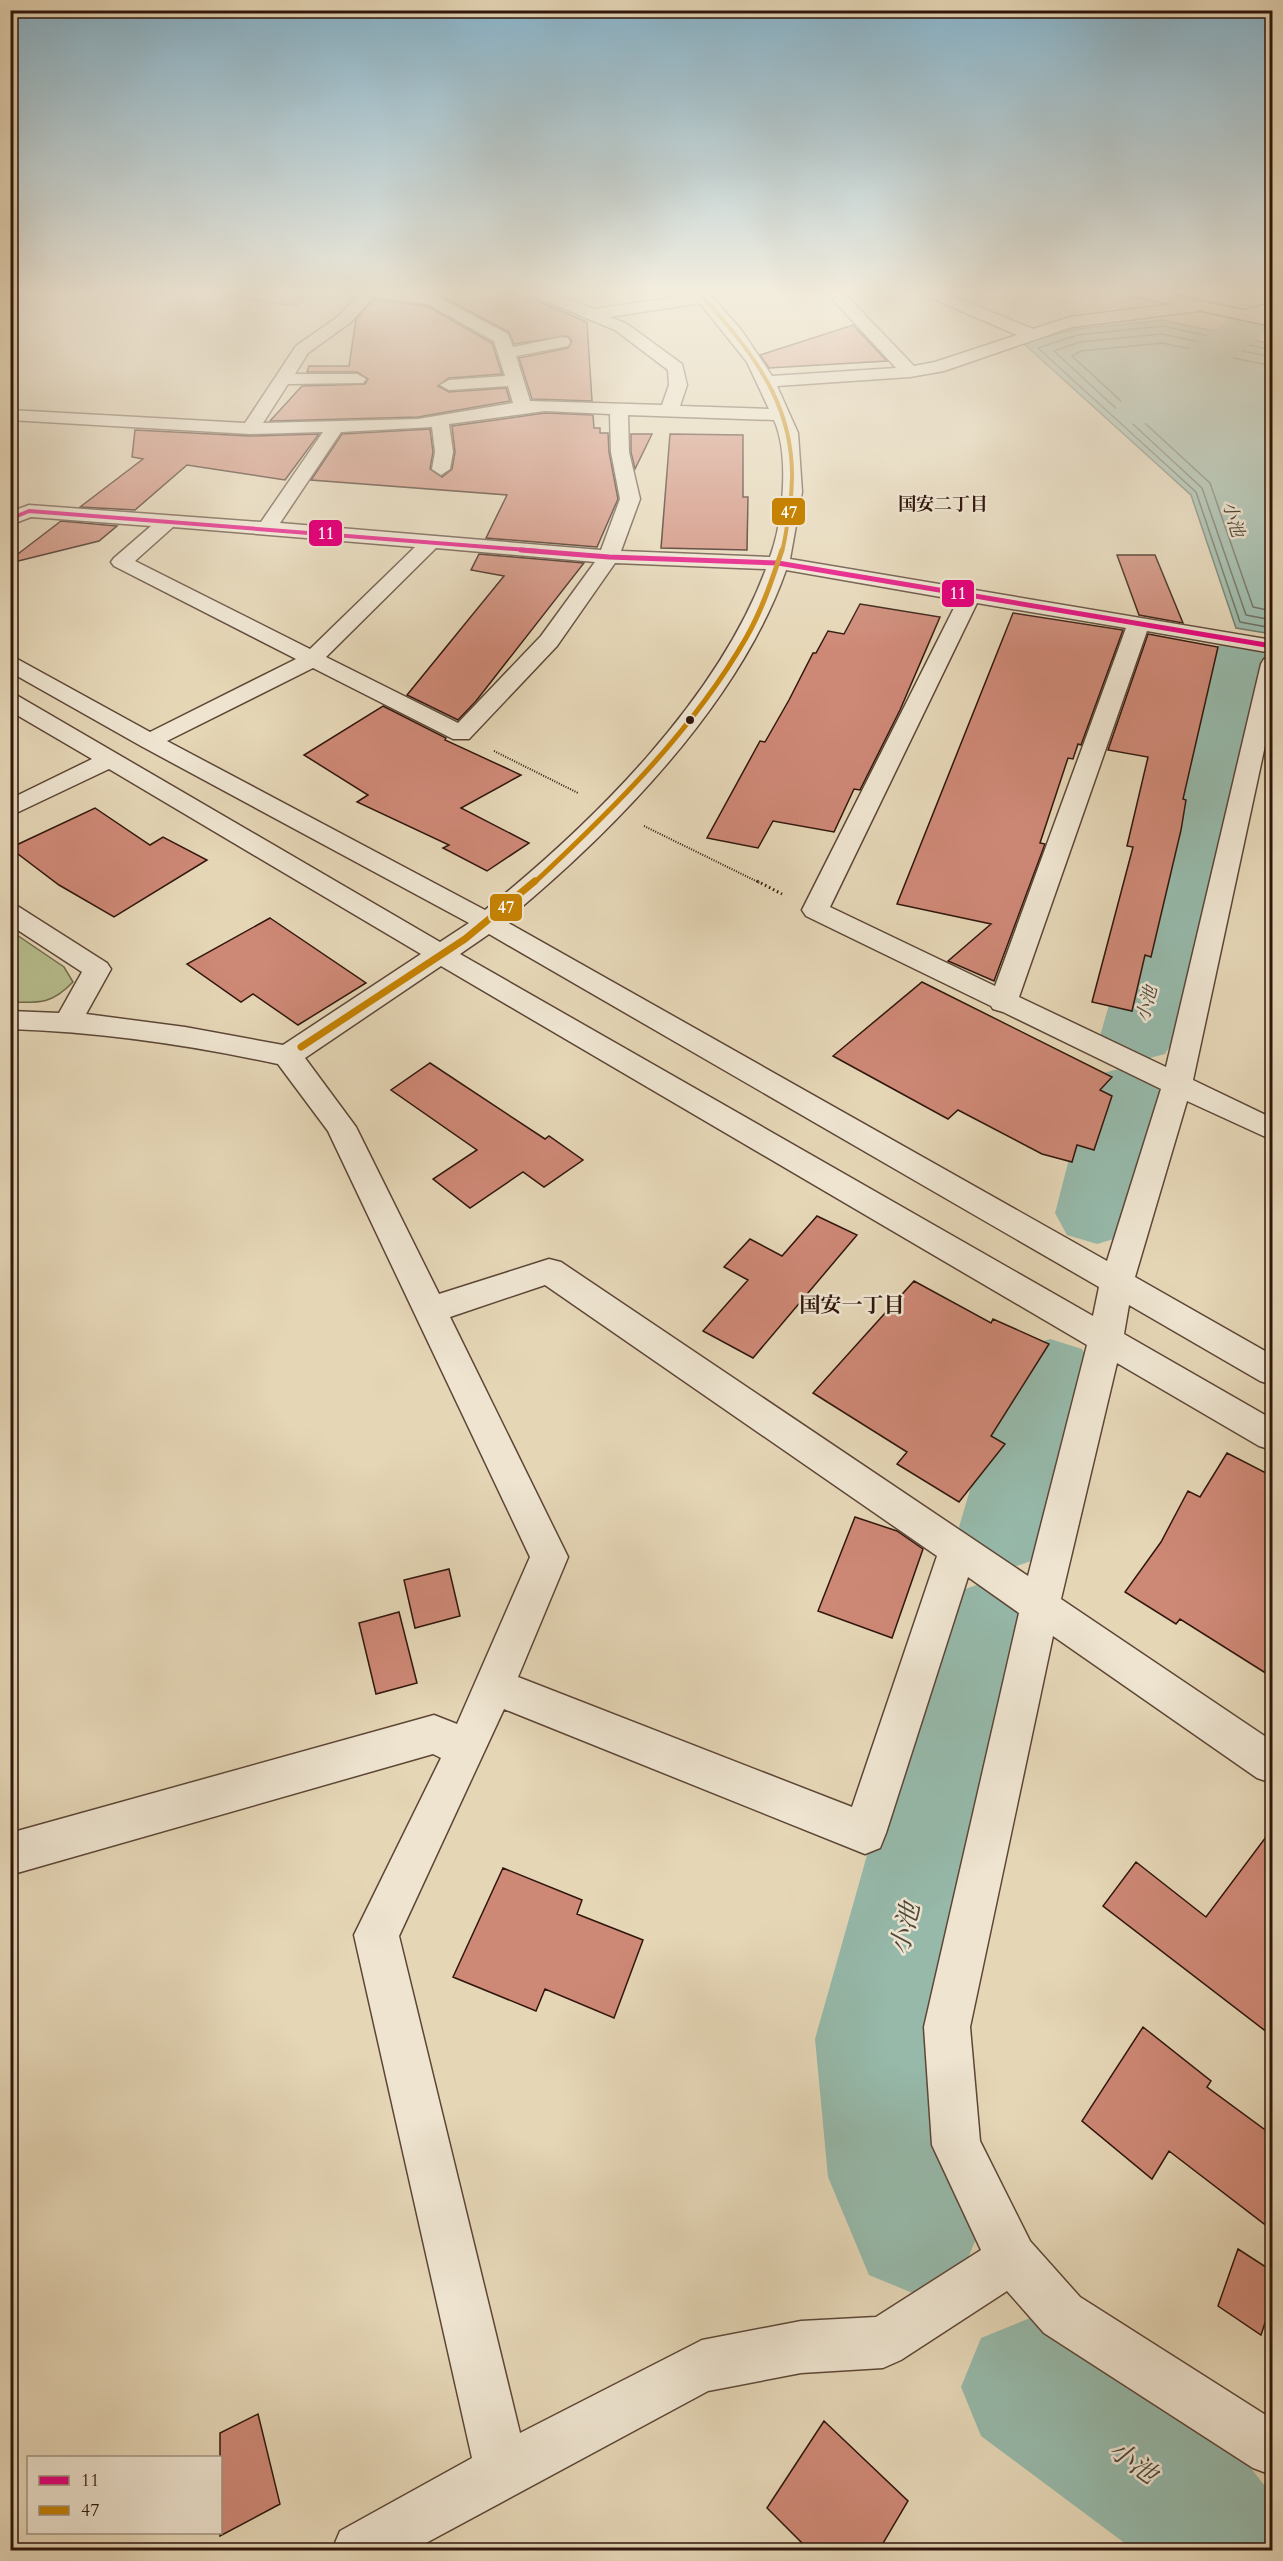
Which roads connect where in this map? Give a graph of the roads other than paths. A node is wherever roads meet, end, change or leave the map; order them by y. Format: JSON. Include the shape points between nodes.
{"nodes":[{"id":1,"x":262,"y":412,"type":"edge"},
{"id":2,"x":496,"y":412,"type":"edge"},
{"id":3,"x":619,"y":412,"type":"edge"},
{"id":4,"x":663,"y":412,"type":"edge"},
{"id":5,"x":669,"y":412,"type":"joint"},
{"id":6,"x":780,"y":412,"type":"edge"},
{"id":7,"x":10,"y":415,"type":"edge"},
{"id":8,"x":781,"y":415,"type":"junction"},
{"id":9,"x":440,"y":421,"type":"junction"},
{"id":10,"x":336,"y":426,"type":"junction"},
{"id":11,"x":250,"y":429,"type":"junction"},
{"id":12,"x":441,"y":469,"type":"dead end"},
{"id":13,"x":10,"y":519,"type":"edge"},
{"id":14,"x":168,"y":521,"type":"junction"},
{"id":15,"x":267,"y":528,"type":"junction"},
{"id":16,"x":430,"y":543,"type":"junction"},
{"id":17,"x":609,"y":557,"type":"junction"},
{"id":18,"x":778,"y":563,"type":"junction"},
{"id":19,"x":970,"y":596,"type":"junction"},
{"id":20,"x":1137,"y":625,"type":"junction"},
{"id":21,"x":1272,"y":646,"type":"edge"},
{"id":22,"x":311,"y":660,"type":"junction"},
{"id":23,"x":10,"y":662,"type":"edge"},
{"id":24,"x":1272,"y":664,"type":"edge"},
{"id":25,"x":10,"y":701,"type":"edge"},
{"id":26,"x":149,"y":741,"type":"junction"},
{"id":27,"x":109,"y":760,"type":"junction"},
{"id":28,"x":10,"y":809,"type":"edge"},
{"id":29,"x":10,"y":913,"type":"edge"},
{"id":30,"x":487,"y":922,"type":"junction"},
{"id":31,"x":440,"y":954,"type":"junction"},
{"id":32,"x":1003,"y":1002,"type":"junction"},
{"id":33,"x":10,"y":1020,"type":"edge"},
{"id":34,"x":68,"y":1021,"type":"junction"},
{"id":35,"x":288,"y":1056,"type":"junction"},
{"id":36,"x":1177,"y":1085,"type":"junction"},
{"id":37,"x":1272,"y":1130,"type":"edge"},
{"id":38,"x":1116,"y":1284,"type":"junction"},
{"id":39,"x":430,"y":1310,"type":"junction"},
{"id":40,"x":1106,"y":1339,"type":"junction"},
{"id":41,"x":1272,"y":1371,"type":"edge"},
{"id":42,"x":1272,"y":1436,"type":"edge"},
{"id":43,"x":958,"y":1549,"type":"junction"},
{"id":44,"x":1040,"y":1606,"type":"junction"},
{"id":45,"x":494,"y":1686,"type":"junction"},
{"id":46,"x":467,"y":1749,"type":"junction"},
{"id":47,"x":1272,"y":1764,"type":"edge"},
{"id":48,"x":10,"y":1854,"type":"edge"},
{"id":49,"x":1012,"y":2259,"type":"junction"},
{"id":50,"x":1272,"y":2449,"type":"edge"},
{"id":51,"x":502,"y":2471,"type":"junction"},
{"id":52,"x":359,"y":2550,"type":"edge"}],
"edges":[{"from":1,"to":11,"type":"street"},
{"from":2,"to":9,"type":"street"},
{"from":3,"to":17,"type":"street","via":[[620,452],[630,499]]},
{"from":4,"to":5,"type":"street"},
{"from":5,"to":8,"type":"street"},
{"from":6,"to":8,"type":"street"},
{"from":7,"to":11,"type":"street"},
{"from":8,"to":18,"type":"street","via":[[789,434],[793,477],[790,518]]},
{"from":9,"to":10,"type":"street"},
{"from":9,"to":12,"type":"street","via":[[444,452]]},
{"from":10,"to":11,"type":"street"},
{"from":10,"to":15,"type":"street"},
{"from":13,"to":14,"type":"street","via":[[29,512]]},
{"from":14,"to":15,"type":"street"},
{"from":14,"to":22,"type":"street","via":[[121,562]]},
{"from":15,"to":16,"type":"street"},
{"from":16,"to":17,"type":"street"},
{"from":16,"to":22,"type":"street"},
{"from":17,"to":18,"type":"street"},
{"from":17,"to":22,"type":"street","via":[[549,641],[461,734]]},
{"from":18,"to":19,"type":"street"},
{"from":18,"to":30,"type":"street","via":[[751,630],[730,666],[662,754],[535,882]]},
{"from":19,"to":20,"type":"street"},
{"from":19,"to":32,"type":"street","via":[[815,910]]},
{"from":20,"to":21,"type":"street"},
{"from":20,"to":32,"type":"street"},
{"from":22,"to":26,"type":"street"},
{"from":23,"to":26,"type":"street"},
{"from":24,"to":36,"type":"street"},
{"from":25,"to":27,"type":"street"},
{"from":26,"to":30,"type":"street"},
{"from":27,"to":28,"type":"street"},
{"from":27,"to":31,"type":"street"},
{"from":29,"to":34,"type":"street","via":[[97,969]]},
{"from":30,"to":31,"type":"street"},
{"from":30,"to":38,"type":"street"},
{"from":31,"to":35,"type":"street"},
{"from":31,"to":40,"type":"street"},
{"from":32,"to":36,"type":"street"},
{"from":33,"to":34,"type":"street"},
{"from":34,"to":35,"type":"street","via":[[200,1036]]},
{"from":35,"to":39,"type":"street","via":[[341,1127]]},
{"from":36,"to":37,"type":"street"},
{"from":36,"to":38,"type":"street"},
{"from":38,"to":40,"type":"street"},
{"from":38,"to":41,"type":"street"},
{"from":39,"to":43,"type":"street","via":[[549,1271]]},
{"from":39,"to":45,"type":"street","via":[[549,1557]]},
{"from":40,"to":42,"type":"street"},
{"from":40,"to":44,"type":"street"},
{"from":43,"to":44,"type":"street"},
{"from":43,"to":45,"type":"street","via":[[865,1833]]},
{"from":44,"to":47,"type":"street"},
{"from":44,"to":49,"type":"street","via":[[947,2027],[956,2145]]},
{"from":45,"to":46,"type":"street"},
{"from":46,"to":48,"type":"street","via":[[434,1734]]},
{"from":46,"to":51,"type":"street","via":[[376,1935]]},
{"from":49,"to":50,"type":"street","via":[[1062,2315]]},
{"from":49,"to":51,"type":"street","via":[[882,2342],[801,2348],[702,2366]]},
{"from":51,"to":52,"type":"street"}]}
